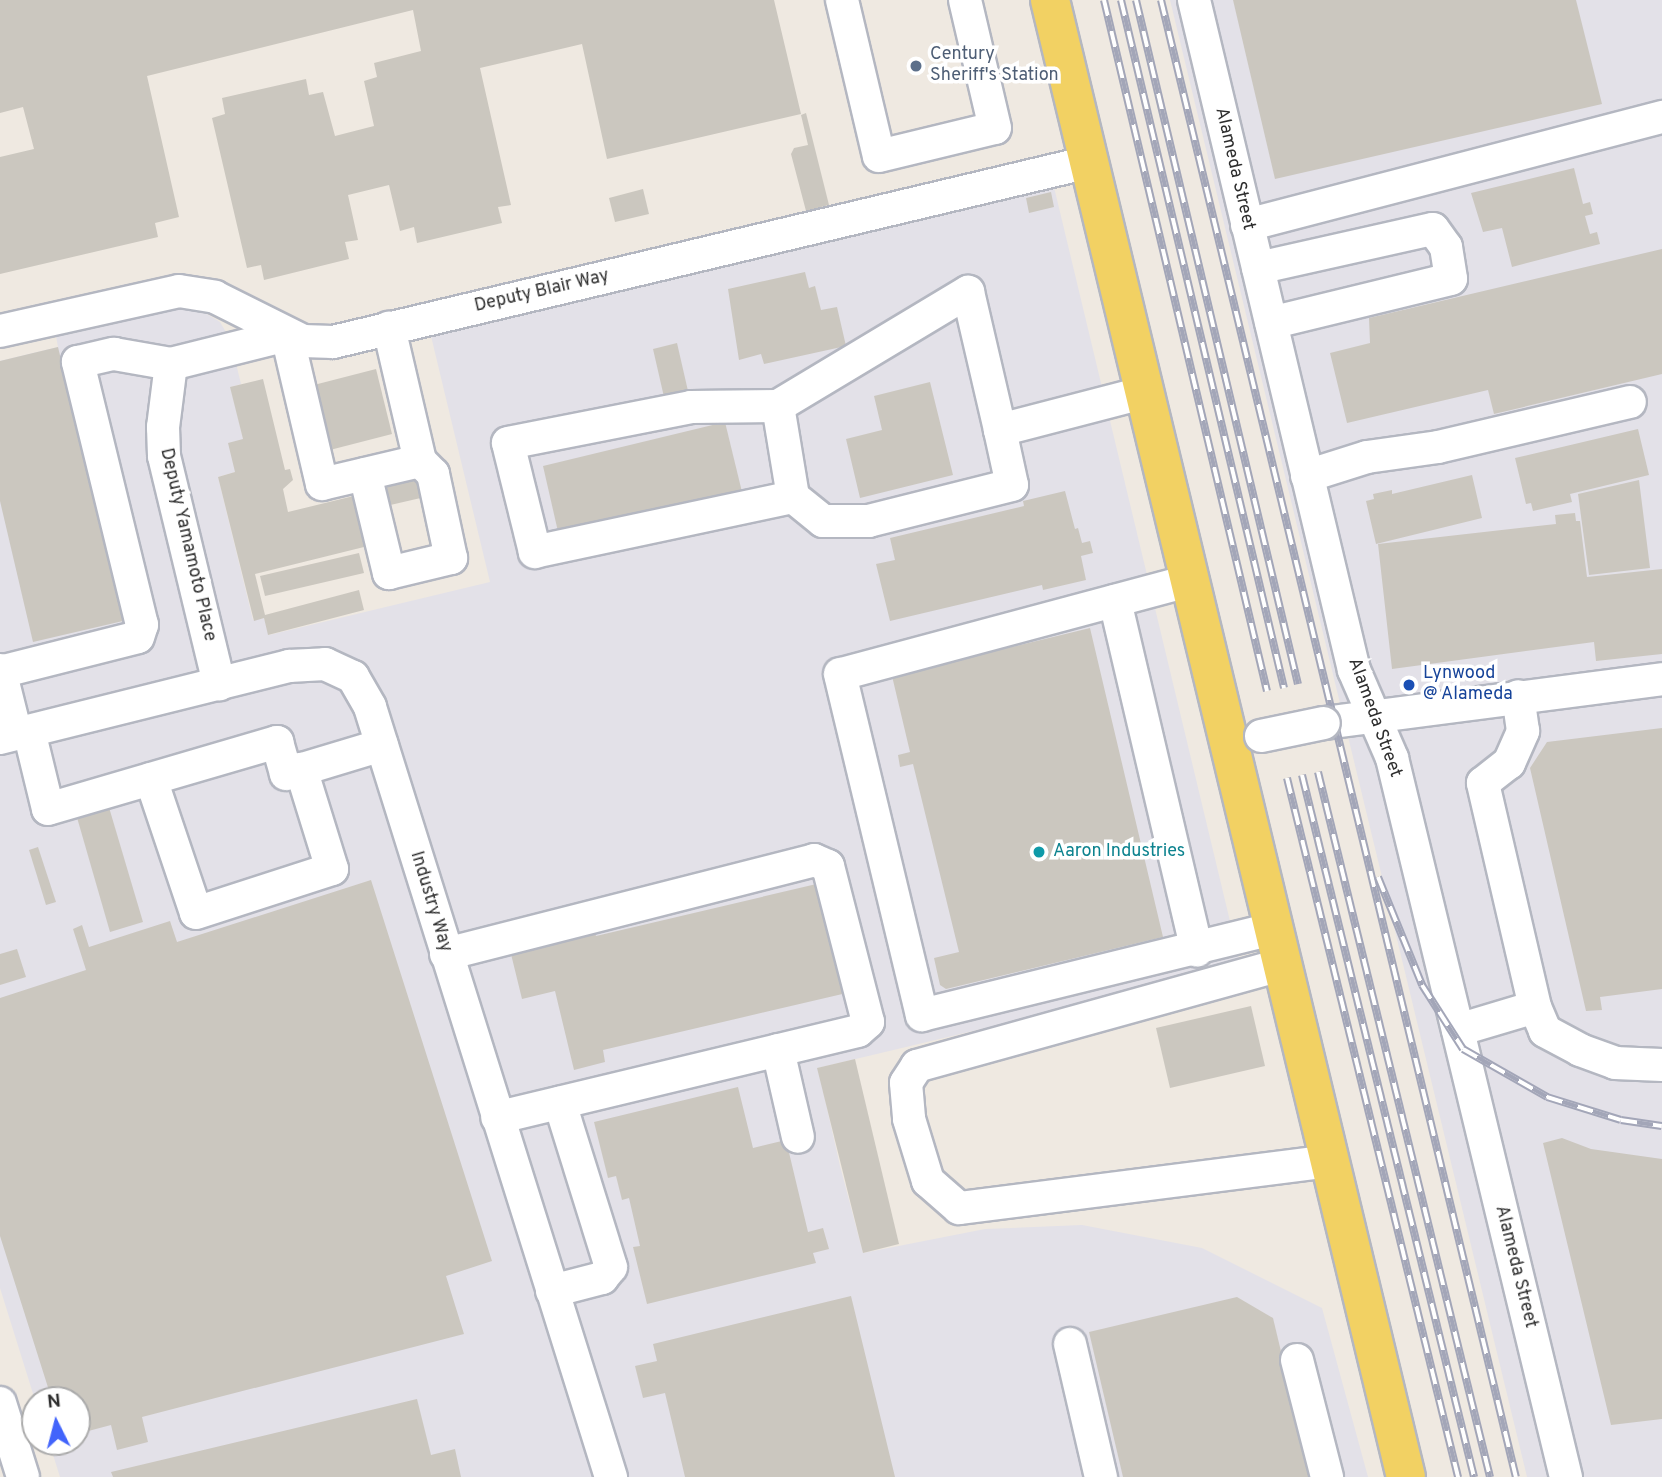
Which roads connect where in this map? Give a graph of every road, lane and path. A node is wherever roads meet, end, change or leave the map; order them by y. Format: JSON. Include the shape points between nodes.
{"nodes":[{"id":1,"x":842,"y":0,"type":"edge"},
{"id":2,"x":965,"y":0,"type":"edge"},
{"id":3,"x":1050,"y":0,"type":"edge"},
{"id":4,"x":1194,"y":0,"type":"edge"},
{"id":5,"x":1662,"y":117,"type":"edge"},
{"id":6,"x":1090,"y":162,"type":"junction"},
{"id":7,"x":1247,"y":225,"type":"junction"},
{"id":8,"x":1258,"y":268,"type":"junction"},
{"id":9,"x":1271,"y":324,"type":"junction"},
{"id":10,"x":389,"y":328,"type":"junction"},
{"id":11,"x":0,"y":331,"type":"edge"},
{"id":12,"x":287,"y":335,"type":"junction"},
{"id":13,"x":171,"y":364,"type":"junction"},
{"id":14,"x":1146,"y":392,"type":"junction"},
{"id":15,"x":1630,"y":402,"type":"dead end"},
{"id":16,"x":778,"y":406,"type":"junction"},
{"id":17,"x":1000,"y":429,"type":"junction"},
{"id":18,"x":420,"y":461,"type":"junction"},
{"id":19,"x":365,"y":474,"type":"junction"},
{"id":20,"x":1307,"y":476,"type":"junction"},
{"id":21,"x":793,"y":497,"type":"junction"},
{"id":22,"x":1192,"y":580,"type":"junction"},
{"id":23,"x":1115,"y":601,"type":"junction"},
{"id":24,"x":0,"y":672,"type":"edge"},
{"id":25,"x":1662,"y":679,"type":"edge"},
{"id":26,"x":219,"y":684,"type":"junction"},
{"id":27,"x":1518,"y":696,"type":"junction"},
{"id":28,"x":1371,"y":715,"type":"junction"},
{"id":29,"x":15,"y":734,"type":"edge"},
{"id":30,"x":1246,"y":740,"type":"junction"},
{"id":31,"x":382,"y":744,"type":"junction"},
{"id":32,"x":301,"y":769,"type":"junction"},
{"id":33,"x":151,"y":779,"type":"junction"},
{"id":34,"x":1280,"y":946,"type":"junction"},
{"id":35,"x":1197,"y":950,"type":"junction"},
{"id":36,"x":446,"y":954,"type":"junction"},
{"id":37,"x":1535,"y":1007,"type":"junction"},
{"id":38,"x":1458,"y":1030,"type":"junction"},
{"id":39,"x":778,"y":1050,"type":"junction"},
{"id":40,"x":1662,"y":1065,"type":"edge"},
{"id":41,"x":561,"y":1103,"type":"junction"},
{"id":42,"x":497,"y":1118,"type":"junction"},
{"id":43,"x":798,"y":1136,"type":"dead end"},
{"id":44,"x":1331,"y":1161,"type":"junction"},
{"id":45,"x":552,"y":1292,"type":"junction"},
{"id":46,"x":1070,"y":1344,"type":"dead end"},
{"id":47,"x":1297,"y":1360,"type":"dead end"},
{"id":48,"x":0,"y":1403,"type":"edge"},
{"id":49,"x":23,"y":1477,"type":"edge"},
{"id":50,"x":611,"y":1477,"type":"edge"},
{"id":51,"x":1101,"y":1477,"type":"edge"},
{"id":52,"x":1326,"y":1477,"type":"edge"},
{"id":53,"x":1406,"y":1477,"type":"edge"},
{"id":54,"x":1566,"y":1477,"type":"edge"}],
"edges":[{"from":1,"to":2,"type":"street","via":[[879,156],[995,128]]},
{"from":3,"to":6,"type":"main road"},
{"from":4,"to":7,"type":"street","name":"Alameda Street"},
{"from":5,"to":7,"type":"street"},
{"from":6,"to":10,"type":"street","name":"Deputy Blair Way"},
{"from":6,"to":14,"type":"main road"},
{"from":7,"to":8,"type":"street","name":"Alameda Street"},
{"from":8,"to":9,"type":"street","name":"Alameda Street"},
{"from":8,"to":9,"type":"street","via":[[1433,229],[1446,247],[1451,279]]},
{"from":9,"to":20,"type":"street","name":"Alameda Street"},
{"from":10,"to":12,"type":"street","name":"Deputy Blair Way","via":[[333,342]]},
{"from":10,"to":18,"type":"street"},
{"from":11,"to":12,"type":"street","name":"Deputy Blair Way","via":[[179,291],[215,296]]},
{"from":12,"to":13,"type":"street"},
{"from":12,"to":19,"type":"street","via":[[322,484]]},
{"from":13,"to":24,"type":"street","via":[[114,354],[78,362],[142,625],[138,637]]},
{"from":13,"to":26,"type":"street","name":"Deputy Yamamoto Place","via":[[164,456]]},
{"from":14,"to":17,"type":"street"},
{"from":14,"to":22,"type":"main road"},
{"from":15,"to":20,"type":"street","via":[[1380,458],[1369,468]]},
{"from":16,"to":17,"type":"street","via":[[968,292]]},
{"from":16,"to":21,"type":"street"},
{"from":16,"to":21,"type":"street","via":[[691,407],[508,443],[535,552]]},
{"from":17,"to":21,"type":"street","via":[[1012,485],[869,521],[823,521]]},
{"from":18,"to":19,"type":"street"},
{"from":18,"to":19,"type":"street","via":[[433,474],[451,558],[389,573]]},
{"from":20,"to":28,"type":"street","name":"Alameda Street","via":[[1356,676]]},
{"from":22,"to":23,"type":"street"},
{"from":22,"to":30,"type":"main road"},
{"from":23,"to":35,"type":"street"},
{"from":23,"to":35,"type":"street","via":[[840,674],[922,1015]]},
{"from":24,"to":29,"type":"street"},
{"from":25,"to":27,"type":"street"},
{"from":26,"to":29,"type":"street","name":"Industry Way"},
{"from":26,"to":31,"type":"street","name":"Industry Way","via":[[289,666],[325,664],[353,677]]},
{"from":27,"to":28,"type":"street"},
{"from":27,"to":37,"type":"street","via":[[1523,731],[1509,763],[1483,783]]},
{"from":28,"to":30,"type":"street","bridge":true},
{"from":28,"to":38,"type":"street","name":"Alameda Street","via":[[1392,758]]},
{"from":29,"to":33,"type":"street","via":[[48,808]]},
{"from":30,"to":34,"type":"main road"},
{"from":31,"to":32,"type":"street"},
{"from":31,"to":36,"type":"street","name":"Industry Way"},
{"from":32,"to":33,"type":"street","via":[[286,774],[277,743]]},
{"from":32,"to":33,"type":"street","via":[[332,869],[196,913]]},
{"from":34,"to":35,"type":"street"},
{"from":34,"to":44,"type":"main road"},
{"from":34,"to":44,"type":"street","via":[[917,1066],[906,1083],[909,1119],[928,1181],[959,1208]]},
{"from":36,"to":39,"type":"street","via":[[814,860],[828,866],[868,1022],[858,1031]]},
{"from":36,"to":42,"type":"street","name":"Industry Way"},
{"from":37,"to":38,"type":"street"},
{"from":37,"to":40,"type":"street","via":[[1545,1031],[1580,1050],[1615,1063]]},
{"from":38,"to":54,"type":"street","name":"Alameda Street"},
{"from":39,"to":41,"type":"street"},
{"from":39,"to":43,"type":"street"},
{"from":41,"to":42,"type":"street"},
{"from":41,"to":45,"type":"street","via":[[611,1267],[602,1278]]},
{"from":42,"to":45,"type":"street","name":"Industry Way"},
{"from":44,"to":53,"type":"main road"},
{"from":45,"to":50,"type":"street","name":"Industry Way"},
{"from":46,"to":51,"type":"street"},
{"from":47,"to":52,"type":"street"},
{"from":48,"to":49,"type":"street"}]}
